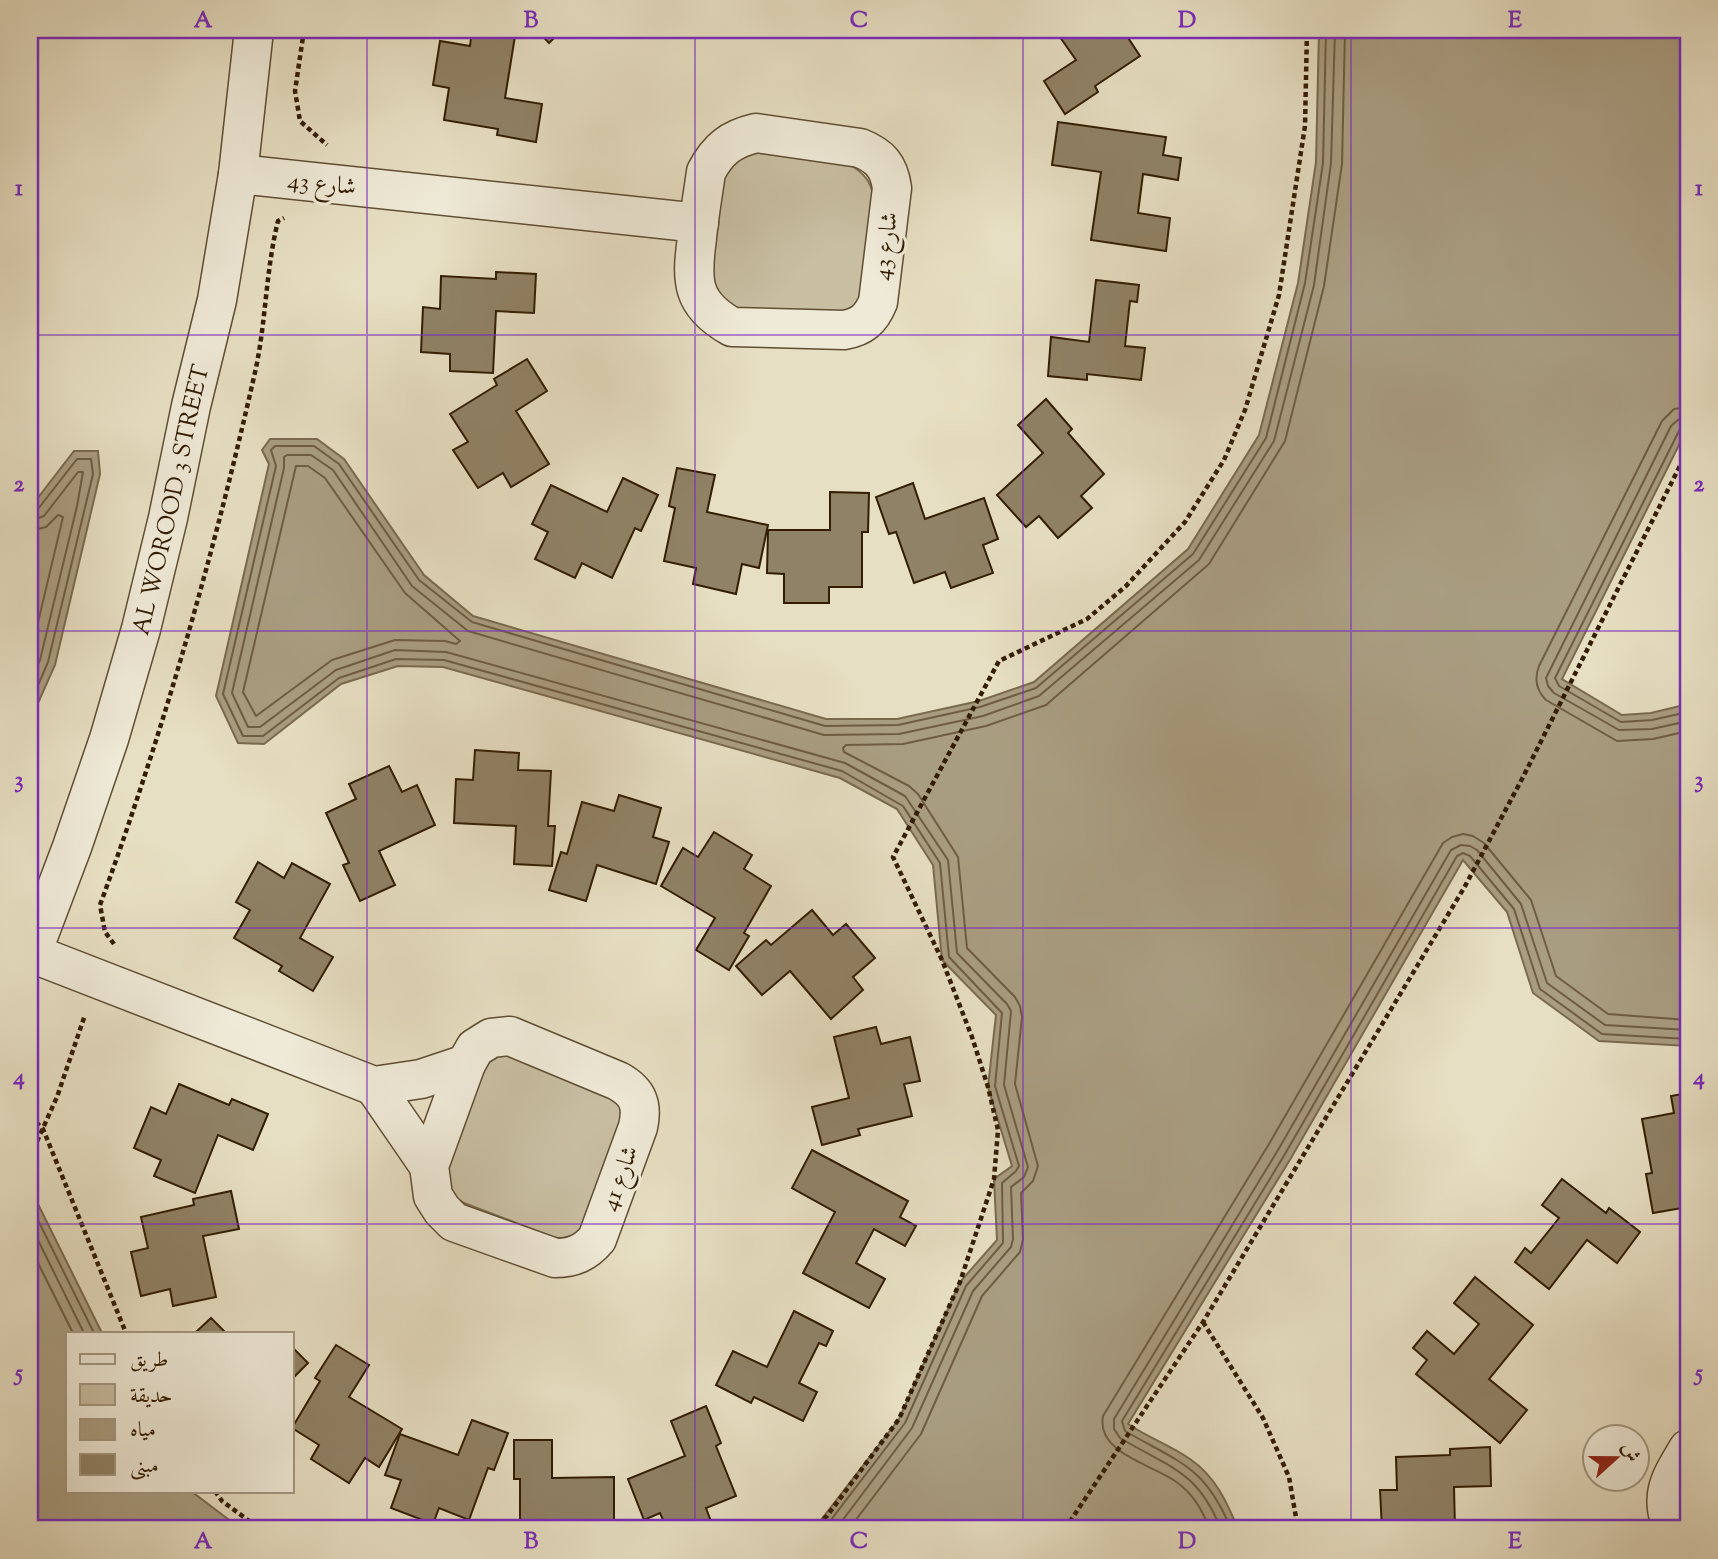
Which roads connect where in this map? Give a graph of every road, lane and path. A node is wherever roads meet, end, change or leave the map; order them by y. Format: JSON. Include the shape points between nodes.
{"nodes":[{"id":1,"x":229,"y":30,"type":"edge"},
{"id":2,"x":254,"y":30,"type":"edge"},
{"id":3,"x":304,"y":30,"type":"edge"},
{"id":4,"x":1307,"y":30,"type":"edge"},
{"id":5,"x":245,"y":103,"type":"junction"},
{"id":6,"x":238,"y":174,"type":"junction"},
{"id":7,"x":351,"y":186,"type":"junction"},
{"id":8,"x":293,"y":215,"type":"dead end"},
{"id":9,"x":699,"y":223,"type":"junction"},
{"id":10,"x":1688,"y":450,"type":"edge"},
{"id":11,"x":115,"y":946,"type":"dead end"},
{"id":12,"x":31,"y":956,"type":"edge"},
{"id":13,"x":87,"y":1010,"type":"dead end"},
{"id":14,"x":466,"y":1064,"type":"junction"},
{"id":15,"x":374,"y":1086,"type":"junction"},
{"id":16,"x":30,"y":1116,"type":"edge"},
{"id":17,"x":43,"y":1129,"type":"junction"},
{"id":18,"x":30,"y":1157,"type":"edge"},
{"id":19,"x":429,"y":1166,"type":"junction"},
{"id":20,"x":1203,"y":1322,"type":"junction"},
{"id":21,"x":126,"y":1332,"type":"edge"},
{"id":22,"x":1688,"y":1449,"type":"edge"},
{"id":23,"x":216,"y":1492,"type":"edge"},
{"id":24,"x":260,"y":1529,"type":"edge"},
{"id":25,"x":810,"y":1529,"type":"edge"},
{"id":26,"x":1065,"y":1529,"type":"edge"},
{"id":27,"x":1298,"y":1529,"type":"edge"},
{"id":28,"x":1673,"y":1529,"type":"edge"}],
"edges":[{"from":1,"to":5,"type":"street"},
{"from":2,"to":5,"type":"street","name":"AL WOROOD 3 STREET"},
{"from":3,"to":7,"type":"path","via":[[295,91],[300,121],[330,148],[354,155]]},
{"from":4,"to":25,"type":"path","via":[[1305,126],[1279,295],[1245,410],[1224,460],[1185,522],[1126,586],[1087,619],[999,661],[893,857],[942,960],[988,1087],[998,1130],[994,1179],[960,1282],[899,1419],[827,1516]]},
{"from":5,"to":6,"type":"street","name":"AL WOROOD 3 STREET"},
{"from":6,"to":7,"type":"street","name":"شارع 43"},
{"from":6,"to":12,"type":"street","name":"AL WOROOD 3 STREET","via":[[217,300],[141,629],[109,739]]},
{"from":7,"to":9,"type":"street","name":"شارع 43"},
{"from":8,"to":11,"type":"path","via":[[278,221],[257,365],[224,498],[184,650],[100,905],[105,932]]},
{"from":9,"to":9,"type":"street","name":"شارع 43","via":[[692,272],[704,306],[716,318],[732,327],[855,328],[874,313],[878,302],[890,174],[873,153],[860,148],[756,133],[740,137],[713,157],[706,172]]},
{"from":10,"to":20,"type":"path","via":[[1464,888]]},
{"from":12,"to":15,"type":"street","name":"شارع 41"},
{"from":13,"to":17,"type":"path"},
{"from":14,"to":15,"type":"street","name":"شارع 41","via":[[421,1079]]},
{"from":14,"to":19,"type":"street","name":"شارع 41"},
{"from":14,"to":19,"type":"street","name":"شارع 41","via":[[475,1048],[491,1038],[510,1036],[631,1088],[642,1113],[597,1239],[589,1248],[555,1258],[454,1222],[433,1196]]},
{"from":15,"to":19,"type":"street","name":"شارع 41"},
{"from":16,"to":17,"type":"path"},
{"from":17,"to":18,"type":"path"},
{"from":17,"to":21,"type":"path"},
{"from":20,"to":26,"type":"path"},
{"from":20,"to":27,"type":"path","via":[[1263,1418],[1289,1477]]},
{"from":22,"to":28,"type":"street","via":[[1665,1499]]},
{"from":23,"to":24,"type":"path"}]}
